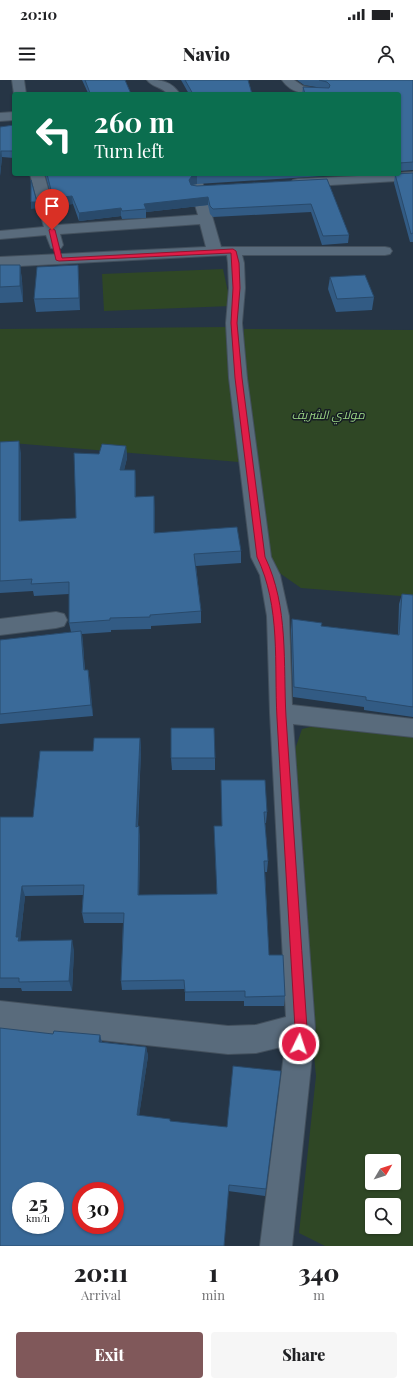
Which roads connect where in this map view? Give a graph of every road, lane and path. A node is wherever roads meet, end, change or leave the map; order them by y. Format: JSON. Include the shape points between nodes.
{"nodes":[{"id":1,"x":18,"y":80,"type":"edge"},
{"id":2,"x":153,"y":80,"type":"edge"},
{"id":3,"x":288,"y":80,"type":"edge"},
{"id":4,"x":20,"y":92,"type":"edge"},
{"id":5,"x":172,"y":92,"type":"edge"},
{"id":6,"x":313,"y":92,"type":"edge"},
{"id":7,"x":12,"y":116,"type":"edge"},
{"id":8,"x":0,"y":118,"type":"edge"},
{"id":9,"x":38,"y":176,"type":"edge"},
{"id":10,"x":194,"y":176,"type":"edge"},
{"id":11,"x":376,"y":176,"type":"edge"},
{"id":12,"x":413,"y":176,"type":"edge"},
{"id":13,"x":283,"y":184,"type":"edge"},
{"id":14,"x":212,"y":188,"type":"edge"},
{"id":15,"x":197,"y":189,"type":"junction"},
{"id":16,"x":206,"y":219,"type":"junction"},
{"id":17,"x":52,"y":230,"type":"junction"},
{"id":18,"x":0,"y":236,"type":"edge"},
{"id":19,"x":224,"y":251,"type":"junction"},
{"id":20,"x":385,"y":251,"type":"dead end"},
{"id":21,"x":59,"y":260,"type":"junction"},
{"id":22,"x":0,"y":262,"type":"edge"},
{"id":23,"x":56,"y":620,"type":"dead end"},
{"id":24,"x":0,"y":628,"type":"edge"},
{"id":25,"x":281,"y":713,"type":"junction"},
{"id":26,"x":413,"y":728,"type":"edge"},
{"id":27,"x":0,"y":1015,"type":"edge"},
{"id":28,"x":301,"y":1028,"type":"junction"},
{"id":29,"x":276,"y":1246,"type":"edge"}],
"edges":[{"from":1,"to":4,"type":"street"},
{"from":2,"to":5,"type":"street"},
{"from":3,"to":6,"type":"street","via":[[300,89]]},
{"from":7,"to":8,"type":"street"},
{"from":9,"to":17,"type":"street"},
{"from":10,"to":15,"type":"street"},
{"from":11,"to":12,"type":"street"},
{"from":11,"to":13,"type":"street"},
{"from":14,"to":15,"type":"street"},
{"from":15,"to":16,"type":"street"},
{"from":16,"to":17,"type":"street"},
{"from":16,"to":19,"type":"street"},
{"from":17,"to":18,"type":"street"},
{"from":17,"to":21,"type":"street"},
{"from":19,"to":20,"type":"street"},
{"from":19,"to":21,"type":"street"},
{"from":19,"to":25,"type":"street","via":[[236,263],[234,323],[238,378],[261,557],[270,575],[278,616]]},
{"from":21,"to":22,"type":"street"},
{"from":23,"to":24,"type":"street"},
{"from":25,"to":26,"type":"street"},
{"from":25,"to":28,"type":"street"},
{"from":27,"to":28,"type":"street","via":[[228,1040],[256,1040]]},
{"from":28,"to":29,"type":"street"}]}
